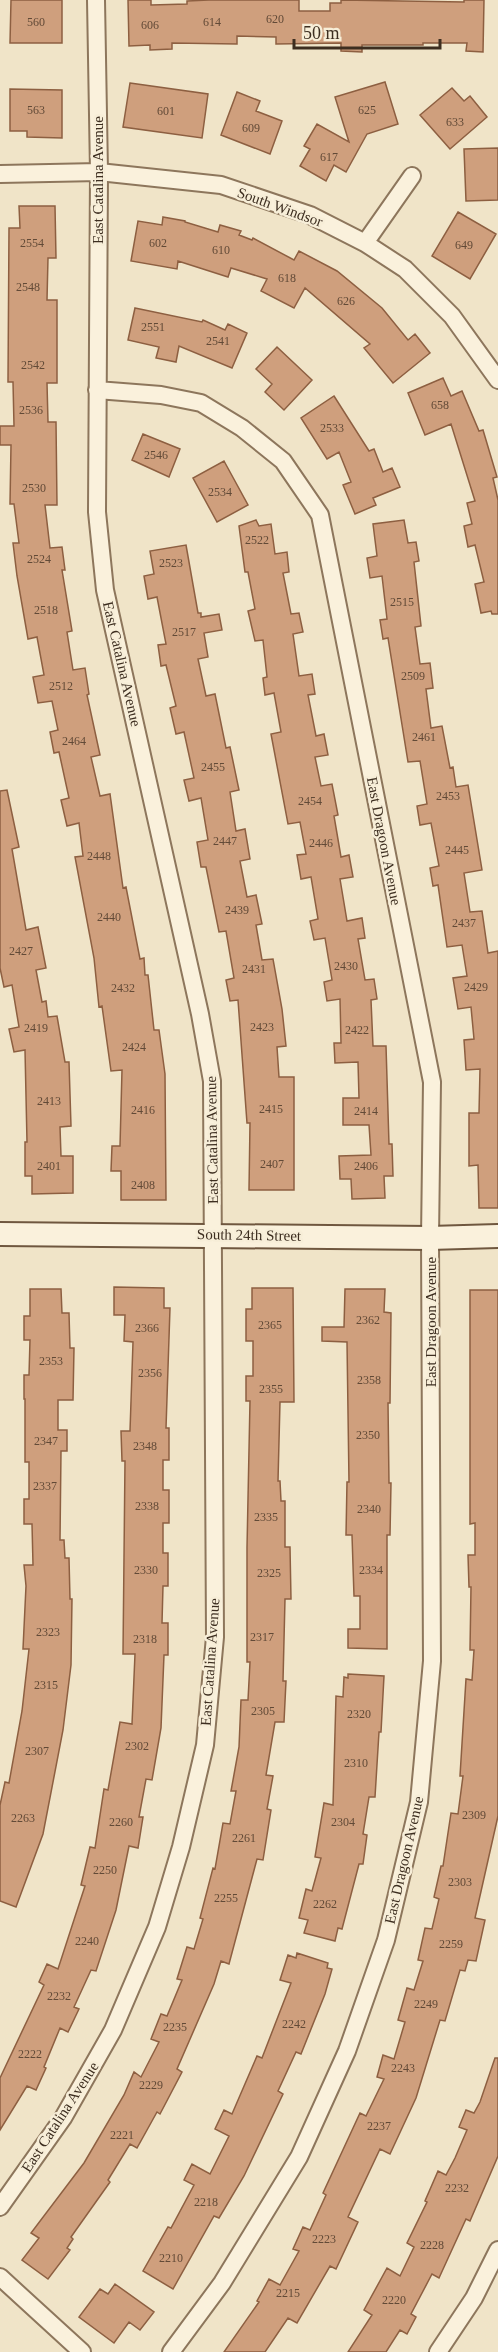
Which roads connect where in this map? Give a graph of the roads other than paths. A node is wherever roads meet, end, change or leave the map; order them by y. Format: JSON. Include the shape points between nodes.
{"nodes":[{"id":1,"x":96,"y":0,"type":"edge"},
{"id":2,"x":99,"y":172,"type":"junction"},
{"id":3,"x":0,"y":174,"type":"edge"},
{"id":4,"x":412,"y":176,"type":"dead end"},
{"id":5,"x":365,"y":243,"type":"junction"},
{"id":6,"x":498,"y":380,"type":"edge"},
{"id":7,"x":97,"y":390,"type":"junction"},
{"id":8,"x":0,"y":1234,"type":"edge"},
{"id":9,"x":213,"y":1234,"type":"junction"},
{"id":10,"x":498,"y":1236,"type":"edge"},
{"id":11,"x":430,"y":1238,"type":"junction"},
{"id":12,"x":0,"y":2207,"type":"edge"},
{"id":13,"x":498,"y":2250,"type":"edge"},
{"id":14,"x":0,"y":2277,"type":"edge"},
{"id":15,"x":82,"y":2352,"type":"edge"},
{"id":16,"x":171,"y":2352,"type":"edge"},
{"id":17,"x":438,"y":2352,"type":"edge"}],
"edges":[{"from":1,"to":2,"type":"street","name":"East Catalina Avenue"},
{"from":2,"to":3,"type":"street","name":"South Windsor"},
{"from":2,"to":5,"type":"street","name":"South Windsor","via":[[221,185],[310,215]]},
{"from":2,"to":7,"type":"street","name":"East Catalina Avenue"},
{"from":4,"to":5,"type":"street"},
{"from":5,"to":6,"type":"street","name":"South Windsor","via":[[405,269],[452,316]]},
{"from":7,"to":9,"type":"street","name":"East Catalina Avenue","via":[[97,512],[105,590],[201,1014],[212,1082]]},
{"from":7,"to":11,"type":"street","name":"East Dragoon Avenue","via":[[201,403],[242,428],[283,462],[320,515],[432,1082]]},
{"from":8,"to":9,"type":"street","name":"South 24th Street"},
{"from":9,"to":11,"type":"street","name":"South 24th Street"},
{"from":9,"to":12,"type":"street","name":"East Catalina Avenue","via":[[215,1637],[205,1745],[157,1927],[113,2030],[63,2118]]},
{"from":10,"to":11,"type":"street","name":"South 24th Street"},
{"from":11,"to":16,"type":"street","name":"East Dragoon Avenue","via":[[432,1661],[419,1802],[386,1940],[347,2051],[299,2157],[222,2283]]},
{"from":13,"to":17,"type":"street","via":[[474,2298]]},
{"from":14,"to":15,"type":"street"}]}
